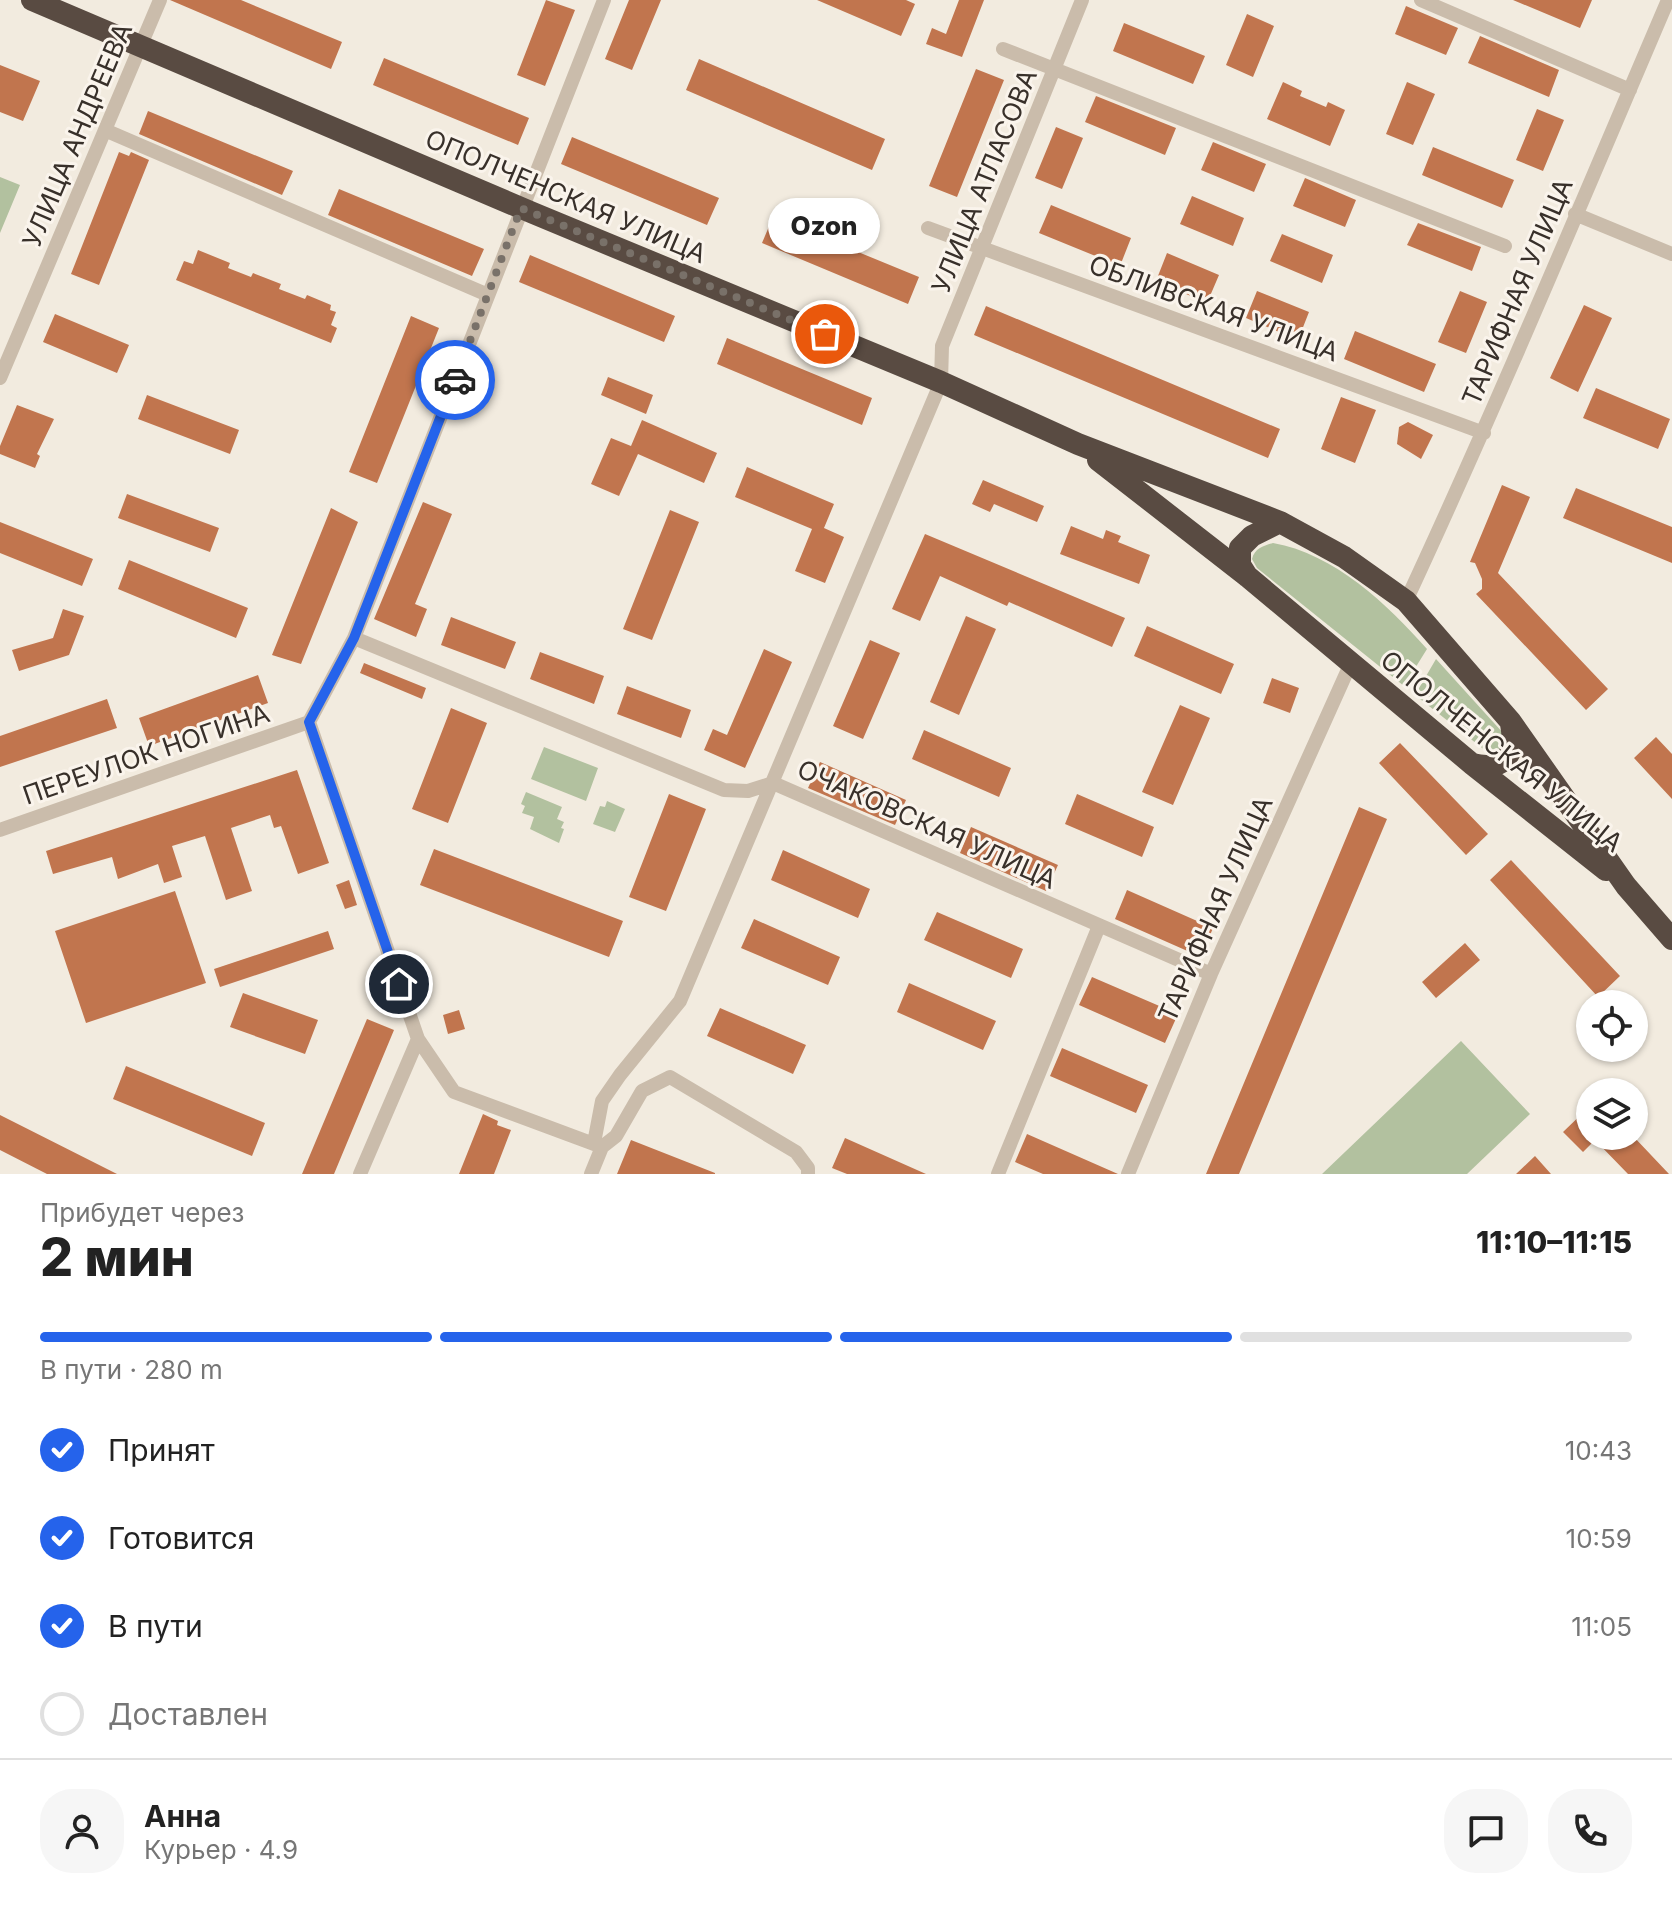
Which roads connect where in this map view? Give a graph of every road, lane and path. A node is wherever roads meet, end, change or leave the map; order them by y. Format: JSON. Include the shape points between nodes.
{"nodes":[{"id":1,"x":32,"y":0,"type":"edge"},
{"id":2,"x":160,"y":0,"type":"edge"},
{"id":3,"x":604,"y":0,"type":"edge"},
{"id":4,"x":1082,"y":0,"type":"edge"},
{"id":5,"x":1421,"y":0,"type":"edge"},
{"id":6,"x":1668,"y":0,"type":"edge"},
{"id":7,"x":140,"y":48,"type":"junction"},
{"id":8,"x":1003,"y":49,"type":"dead end"},
{"id":9,"x":1056,"y":69,"type":"junction"},
{"id":10,"x":1630,"y":90,"type":"junction"},
{"id":11,"x":107,"y":131,"type":"junction"},
{"id":12,"x":521,"y":208,"type":"junction"},
{"id":13,"x":1575,"y":214,"type":"junction"},
{"id":14,"x":928,"y":228,"type":"dead end"},
{"id":15,"x":1505,"y":246,"type":"dead end"},
{"id":16,"x":983,"y":249,"type":"junction"},
{"id":17,"x":1672,"y":254,"type":"edge"},
{"id":18,"x":488,"y":295,"type":"junction"},
{"id":19,"x":0,"y":378,"type":"edge"},
{"id":20,"x":941,"y":382,"type":"junction"},
{"id":21,"x":1484,"y":433,"type":"junction"},
{"id":22,"x":1078,"y":444,"type":"junction"},
{"id":23,"x":1280,"y":522,"type":"junction"},
{"id":24,"x":1247,"y":576,"type":"junction"},
{"id":25,"x":1406,"y":601,"type":"junction"},
{"id":26,"x":354,"y":638,"type":"junction"},
{"id":27,"x":1350,"y":665,"type":"junction"},
{"id":28,"x":309,"y":722,"type":"junction"},
{"id":29,"x":1511,"y":722,"type":"junction"},
{"id":30,"x":1472,"y":764,"type":"junction"},
{"id":31,"x":773,"y":783,"type":"junction"},
{"id":32,"x":0,"y":830,"type":"edge"},
{"id":33,"x":1626,"y":886,"type":"junction"},
{"id":34,"x":1099,"y":926,"type":"junction"},
{"id":35,"x":1672,"y":939,"type":"edge"},
{"id":36,"x":1211,"y":974,"type":"junction"},
{"id":37,"x":418,"y":1039,"type":"junction"},
{"id":38,"x":602,"y":1147,"type":"junction"},
{"id":39,"x":360,"y":1174,"type":"edge"},
{"id":40,"x":591,"y":1174,"type":"edge"},
{"id":41,"x":808,"y":1174,"type":"edge"},
{"id":42,"x":998,"y":1174,"type":"edge"},
{"id":43,"x":1128,"y":1174,"type":"edge"}],
"edges":[{"from":1,"to":7,"type":"highway","name":"ОПОЛЧЕНСКАЯ УЛИЦА"},
{"from":2,"to":7,"type":"street","name":"УЛИЦА АНДРЕЕВА"},
{"from":3,"to":12,"type":"street"},
{"from":4,"to":9,"type":"street","name":"УЛИЦА АТЛАСОВА"},
{"from":5,"to":10,"type":"street"},
{"from":6,"to":10,"type":"street","name":"ТАРИФНАЯ УЛИЦА"},
{"from":7,"to":11,"type":"street","name":"УЛИЦА АНДРЕЕВА"},
{"from":7,"to":12,"type":"highway","name":"ОПОЛЧЕНСКАЯ УЛИЦА"},
{"from":8,"to":9,"type":"street"},
{"from":9,"to":15,"type":"street"},
{"from":9,"to":16,"type":"street","name":"УЛИЦА АТЛАСОВА"},
{"from":10,"to":13,"type":"street","name":"ТАРИФНАЯ УЛИЦА"},
{"from":11,"to":18,"type":"street"},
{"from":11,"to":19,"type":"street","name":"УЛИЦА АНДРЕЕВА"},
{"from":12,"to":18,"type":"street"},
{"from":12,"to":20,"type":"highway","name":"ОПОЛЧЕНСКАЯ УЛИЦА"},
{"from":13,"to":17,"type":"street"},
{"from":13,"to":21,"type":"street","name":"ТАРИФНАЯ УЛИЦА"},
{"from":14,"to":16,"type":"street","name":"ОБЛИВСКАЯ УЛИЦА"},
{"from":16,"to":20,"type":"street","name":"УЛИЦА АТЛАСОВА","via":[[942,346]]},
{"from":16,"to":21,"type":"street","name":"ОБЛИВСКАЯ УЛИЦА"},
{"from":18,"to":26,"type":"street"},
{"from":20,"to":22,"type":"highway","name":"ОПОЛЧЕНСКАЯ УЛИЦА"},
{"from":20,"to":31,"type":"street","name":"УЛИЦА АТЛАСОВА"},
{"from":21,"to":25,"type":"street","name":"ТАРИФНАЯ УЛИЦА"},
{"from":22,"to":23,"type":"highway","name":"ОПОЛЧЕНСКАЯ УЛИЦА"},
{"from":22,"to":24,"type":"highway","name":"ОПОЛЧЕНСКАЯ УЛИЦА"},
{"from":23,"to":24,"type":"highway","via":[[1240,548],[1240,565]]},
{"from":23,"to":25,"type":"highway","name":"ОПОЛЧЕНСКАЯ УЛИЦА","via":[[1344,557]]},
{"from":24,"to":27,"type":"highway","name":"ОПОЛЧЕНСКАЯ УЛИЦА"},
{"from":25,"to":29,"type":"highway","name":"ОПОЛЧЕНСКАЯ УЛИЦА"},
{"from":26,"to":28,"type":"street"},
{"from":26,"to":31,"type":"street","name":"ОЧАКОВСКАЯ УЛИЦА","via":[[724,790],[748,791]]},
{"from":27,"to":30,"type":"highway","name":"ОПОЛЧЕНСКАЯ УЛИЦА"},
{"from":27,"to":36,"type":"street","name":"ТАРИФНАЯ УЛИЦА"},
{"from":28,"to":32,"type":"street","name":"ПЕРЕУЛОК НОГИНА"},
{"from":28,"to":37,"type":"street"},
{"from":29,"to":30,"type":"highway","via":[[1514,739],[1509,755],[1496,766]]},
{"from":29,"to":33,"type":"highway","name":"ОПОЛЧЕНСКАЯ УЛИЦА"},
{"from":30,"to":33,"type":"highway","name":"ОПОЛЧЕНСКАЯ УЛИЦА"},
{"from":31,"to":34,"type":"street","name":"ОЧАКОВСКАЯ УЛИЦА"},
{"from":31,"to":38,"type":"street","name":"УЛИЦА АТЛАСОВА","via":[[680,1001],[602,1101],[594,1143]]},
{"from":33,"to":35,"type":"highway"},
{"from":34,"to":36,"type":"street","name":"ОЧАКОВСКАЯ УЛИЦА"},
{"from":34,"to":42,"type":"street"},
{"from":36,"to":43,"type":"street","name":"ТАРИФНАЯ УЛИЦА"},
{"from":37,"to":38,"type":"street","via":[[454,1092]]},
{"from":37,"to":39,"type":"street"},
{"from":38,"to":40,"type":"street"},
{"from":38,"to":41,"type":"street","via":[[616,1136],[642,1091],[670,1077],[796,1152]]}]}
